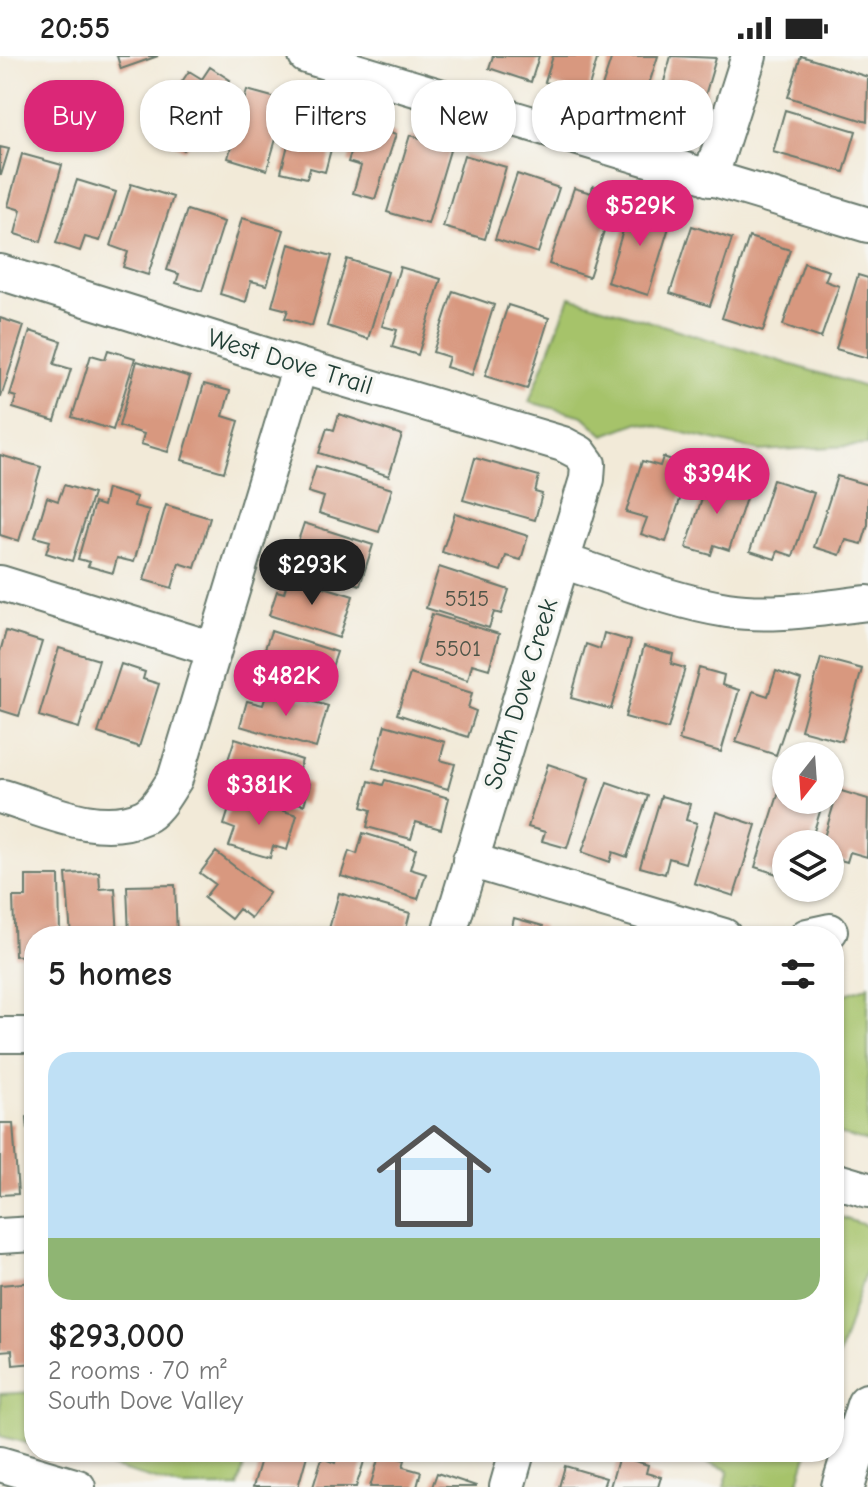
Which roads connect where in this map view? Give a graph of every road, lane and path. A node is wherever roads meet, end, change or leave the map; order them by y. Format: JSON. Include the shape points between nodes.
{"nodes":[{"id":1,"x":306,"y":56,"type":"edge"},
{"id":2,"x":749,"y":56,"type":"edge"},
{"id":3,"x":710,"y":179,"type":"junction"},
{"id":4,"x":868,"y":225,"type":"edge"},
{"id":5,"x":0,"y":272,"type":"edge"},
{"id":6,"x":300,"y":366,"type":"junction"},
{"id":7,"x":580,"y":453,"type":"joint"},
{"id":8,"x":562,"y":561,"type":"junction"},
{"id":9,"x":0,"y":583,"type":"edge"},
{"id":10,"x":868,"y":603,"type":"edge"},
{"id":11,"x":213,"y":649,"type":"junction"},
{"id":12,"x":3,"y":797,"type":"dead end"},
{"id":13,"x":470,"y":860,"type":"junction"},
{"id":14,"x":451,"y":926,"type":"edge"},
{"id":15,"x":691,"y":926,"type":"edge"},
{"id":16,"x":0,"y":1035,"type":"edge"},
{"id":17,"x":24,"y":1035,"type":"edge"},
{"id":18,"x":844,"y":1183,"type":"edge"},
{"id":19,"x":868,"y":1190,"type":"edge"},
{"id":20,"x":24,"y":1235,"type":"edge"},
{"id":21,"x":0,"y":1236,"type":"edge"},
{"id":22,"x":868,"y":1405,"type":"edge"},
{"id":23,"x":514,"y":1462,"type":"edge"},
{"id":24,"x":0,"y":1464,"type":"edge"},
{"id":25,"x":78,"y":1487,"type":"edge"},
{"id":26,"x":507,"y":1487,"type":"edge"},
{"id":27,"x":843,"y":1487,"type":"edge"}],
"edges":[{"from":1,"to":3,"type":"street"},
{"from":2,"to":3,"type":"street"},
{"from":3,"to":4,"type":"street"},
{"from":5,"to":6,"type":"street","name":"West Dove Trail"},
{"from":6,"to":7,"type":"street","name":"West Dove Trail"},
{"from":6,"to":11,"type":"street"},
{"from":7,"to":8,"type":"street","name":"South Dove Creek","via":[[588,464],[587,479]]},
{"from":8,"to":10,"type":"street","via":[[728,610],[774,613]]},
{"from":8,"to":13,"type":"street","name":"South Dove Creek"},
{"from":9,"to":11,"type":"street"},
{"from":11,"to":12,"type":"street","via":[[175,779],[144,817],[110,825],[82,822]]},
{"from":13,"to":14,"type":"street","name":"South Dove Creek"},
{"from":13,"to":15,"type":"street"},
{"from":16,"to":17,"type":"street"},
{"from":18,"to":19,"type":"street"},
{"from":20,"to":21,"type":"street"},
{"from":22,"to":27,"type":"main road"},
{"from":23,"to":26,"type":"street"},
{"from":24,"to":25,"type":"street"}]}
